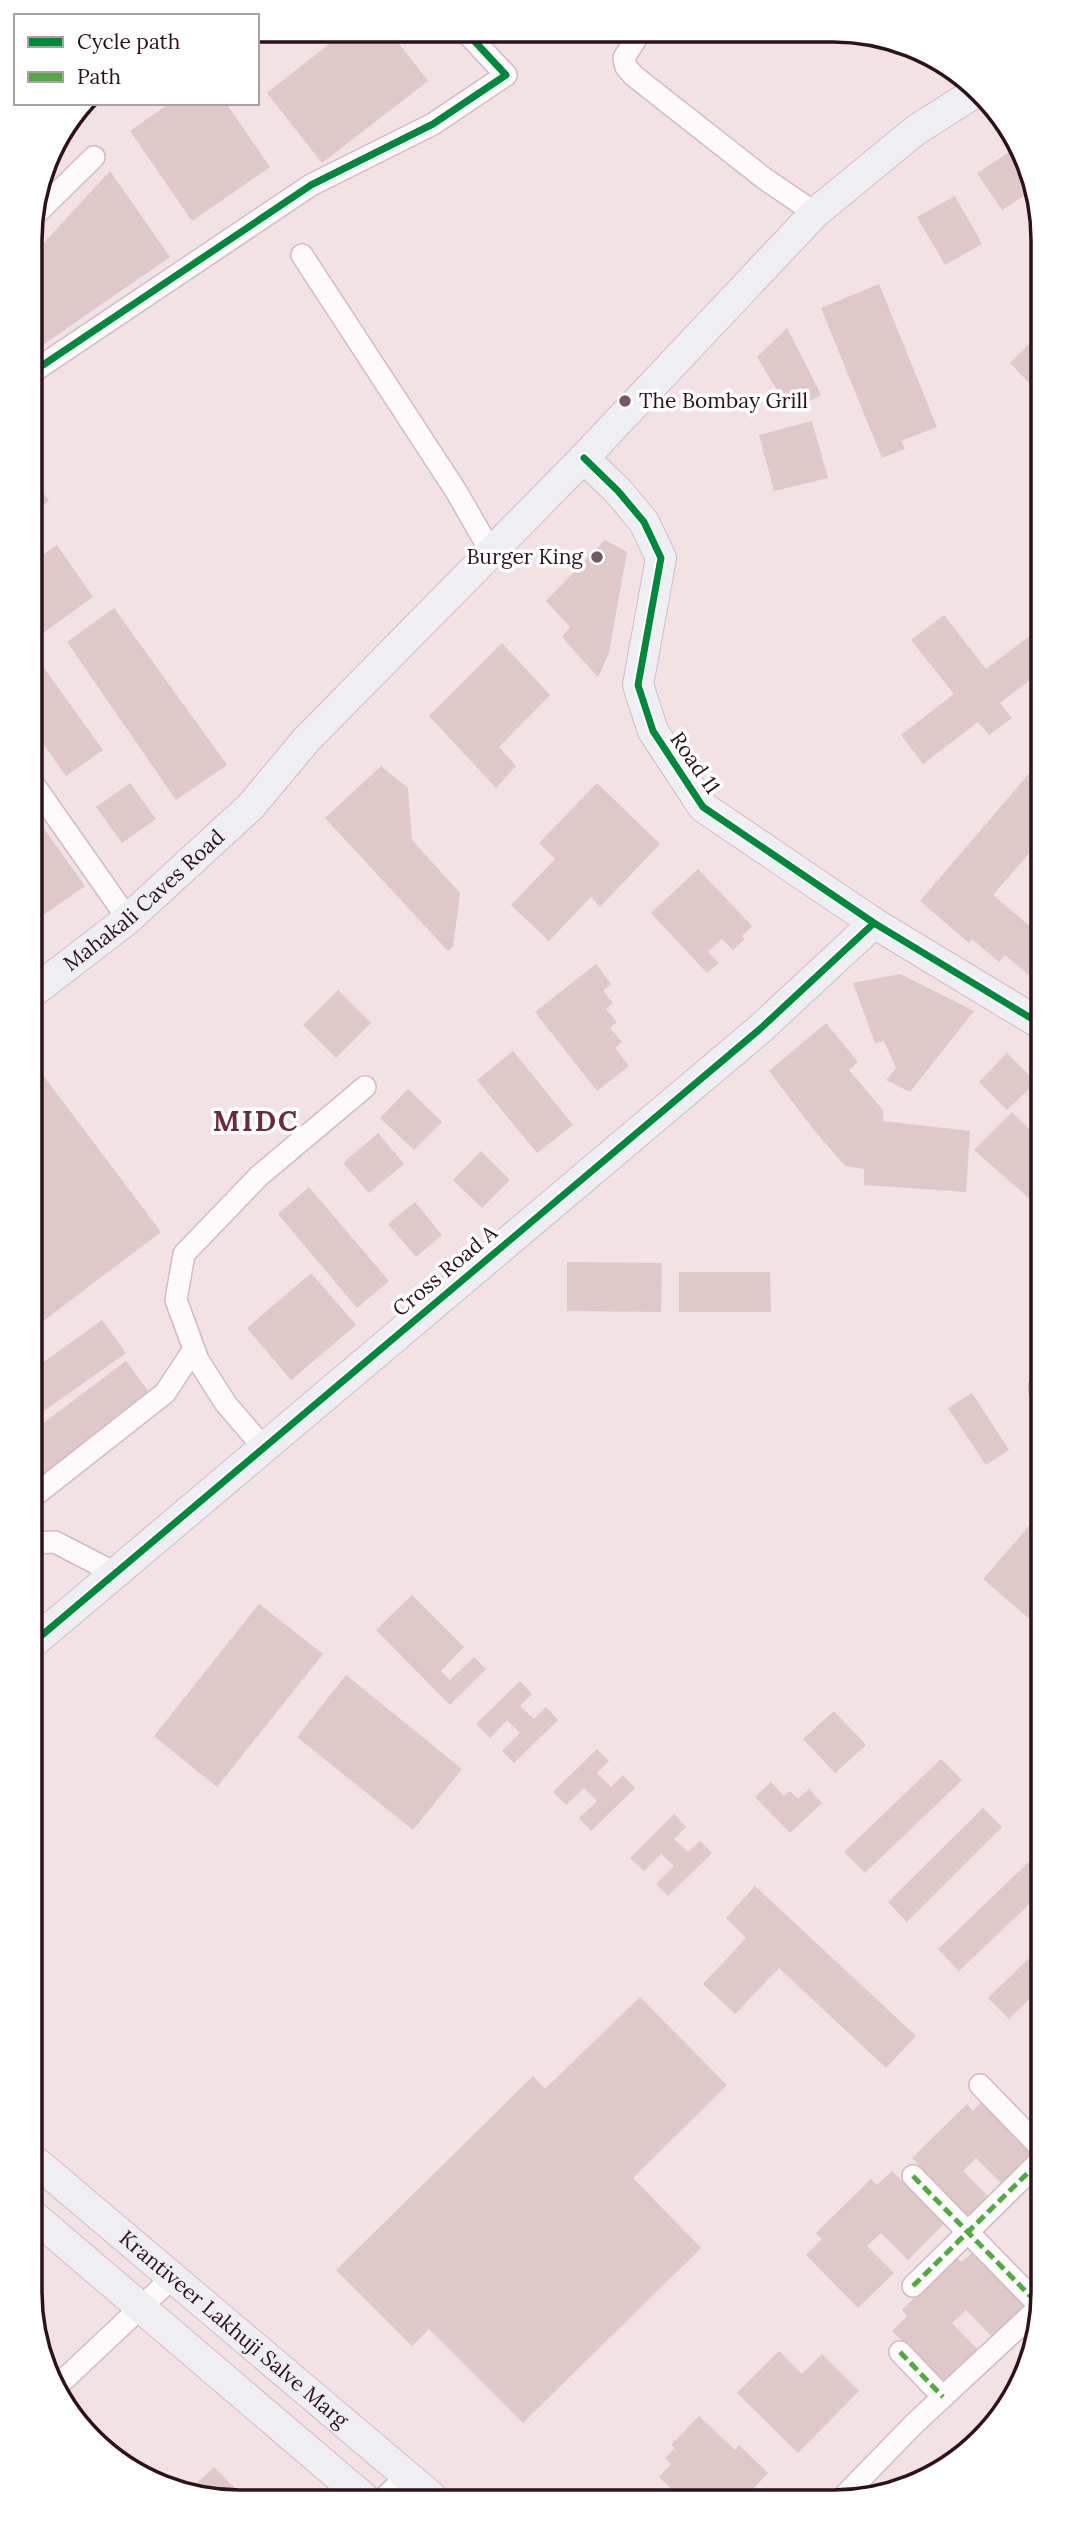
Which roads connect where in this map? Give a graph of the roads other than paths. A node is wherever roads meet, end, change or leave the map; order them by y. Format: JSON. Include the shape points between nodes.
{"nodes":[{"id":1,"x":475,"y":42,"type":"edge"},
{"id":2,"x":634,"y":42,"type":"edge"},
{"id":3,"x":969,"y":96,"type":"edge"},
{"id":4,"x":94,"y":157,"type":"dead end"},
{"id":5,"x":45,"y":205,"type":"edge"},
{"id":6,"x":815,"y":213,"type":"junction"},
{"id":7,"x":302,"y":255,"type":"dead end"},
{"id":8,"x":42,"y":366,"type":"edge"},
{"id":9,"x":584,"y":458,"type":"junction"},
{"id":10,"x":491,"y":552,"type":"junction"},
{"id":11,"x":42,"y":796,"type":"edge"},
{"id":12,"x":128,"y":919,"type":"junction"},
{"id":13,"x":874,"y":923,"type":"junction"},
{"id":14,"x":42,"y":985,"type":"edge"},
{"id":15,"x":1031,"y":1018,"type":"edge"},
{"id":16,"x":365,"y":1087,"type":"dead end"},
{"id":17,"x":194,"y":1349,"type":"junction"},
{"id":18,"x":263,"y":1447,"type":"junction"},
{"id":19,"x":42,"y":1490,"type":"edge"},
{"id":20,"x":42,"y":1543,"type":"edge"},
{"id":21,"x":115,"y":1573,"type":"junction"},
{"id":22,"x":42,"y":1635,"type":"edge"},
{"id":23,"x":980,"y":2085,"type":"dead end"},
{"id":24,"x":1031,"y":2138,"type":"edge"},
{"id":25,"x":42,"y":2167,"type":"edge"},
{"id":26,"x":1031,"y":2170,"type":"edge"},
{"id":27,"x":913,"y":2176,"type":"dead end"},
{"id":28,"x":42,"y":2223,"type":"edge"},
{"id":29,"x":968,"y":2232,"type":"junction"},
{"id":30,"x":173,"y":2277,"type":"junction"},
{"id":31,"x":913,"y":2286,"type":"dead end"},
{"id":32,"x":1031,"y":2295,"type":"edge"},
{"id":33,"x":142,"y":2307,"type":"junction"},
{"id":34,"x":1029,"y":2316,"type":"edge"},
{"id":35,"x":900,"y":2352,"type":"dead end"},
{"id":36,"x":63,"y":2381,"type":"edge"},
{"id":37,"x":943,"y":2397,"type":"junction"},
{"id":38,"x":407,"y":2476,"type":"junction"},
{"id":39,"x":851,"y":2489,"type":"edge"},
{"id":40,"x":355,"y":2490,"type":"edge"},
{"id":41,"x":392,"y":2490,"type":"edge"},
{"id":42,"x":424,"y":2490,"type":"edge"}],
"edges":[{"from":1,"to":8,"type":"street","via":[[506,75],[433,124],[311,185]]},
{"from":2,"to":6,"type":"street","via":[[624,58],[634,76]]},
{"from":3,"to":6,"type":"main road","name":"Mahakali Caves Road","via":[[916,130]]},
{"from":4,"to":5,"type":"street"},
{"from":6,"to":9,"type":"main road","name":"Mahakali Caves Road"},
{"from":7,"to":10,"type":"street"},
{"from":9,"to":10,"type":"main road","name":"Mahakali Caves Road"},
{"from":9,"to":13,"type":"main road","name":"Road 11","via":[[645,522],[661,558],[638,685],[653,732],[703,807]]},
{"from":10,"to":12,"type":"main road","name":"Mahakali Caves Road","via":[[307,738],[251,806]]},
{"from":11,"to":12,"type":"street"},
{"from":12,"to":14,"type":"main road","name":"Mahakali Caves Road"},
{"from":13,"to":15,"type":"main road","name":"Road 11"},
{"from":13,"to":18,"type":"main road","name":"Cross Road A","via":[[760,1029]]},
{"from":16,"to":17,"type":"street","via":[[259,1176],[184,1254],[176,1300]]},
{"from":17,"to":18,"type":"street","via":[[226,1404]]},
{"from":17,"to":19,"type":"street","via":[[165,1393]]},
{"from":18,"to":21,"type":"main road","name":"Cross Road A"},
{"from":20,"to":21,"type":"street","via":[[55,1542]]},
{"from":21,"to":22,"type":"main road","name":"Cross Road A"},
{"from":23,"to":24,"type":"street"},
{"from":25,"to":30,"type":"main road","name":"Krantiveer Lakhuji Salve Marg"},
{"from":26,"to":29,"type":"street"},
{"from":27,"to":29,"type":"street"},
{"from":28,"to":33,"type":"main road","name":"Krantiveer Lakhuji Salve Marg"},
{"from":29,"to":31,"type":"street"},
{"from":29,"to":32,"type":"street"},
{"from":30,"to":33,"type":"street"},
{"from":30,"to":38,"type":"main road","name":"Krantiveer Lakhuji Salve Marg"},
{"from":33,"to":36,"type":"street"},
{"from":33,"to":40,"type":"main road","name":"Krantiveer Lakhuji Salve Marg"},
{"from":34,"to":37,"type":"street"},
{"from":35,"to":37,"type":"street"},
{"from":37,"to":39,"type":"street"},
{"from":38,"to":41,"type":"street"},
{"from":38,"to":42,"type":"main road","name":"Krantiveer Lakhuji Salve Marg"}]}
